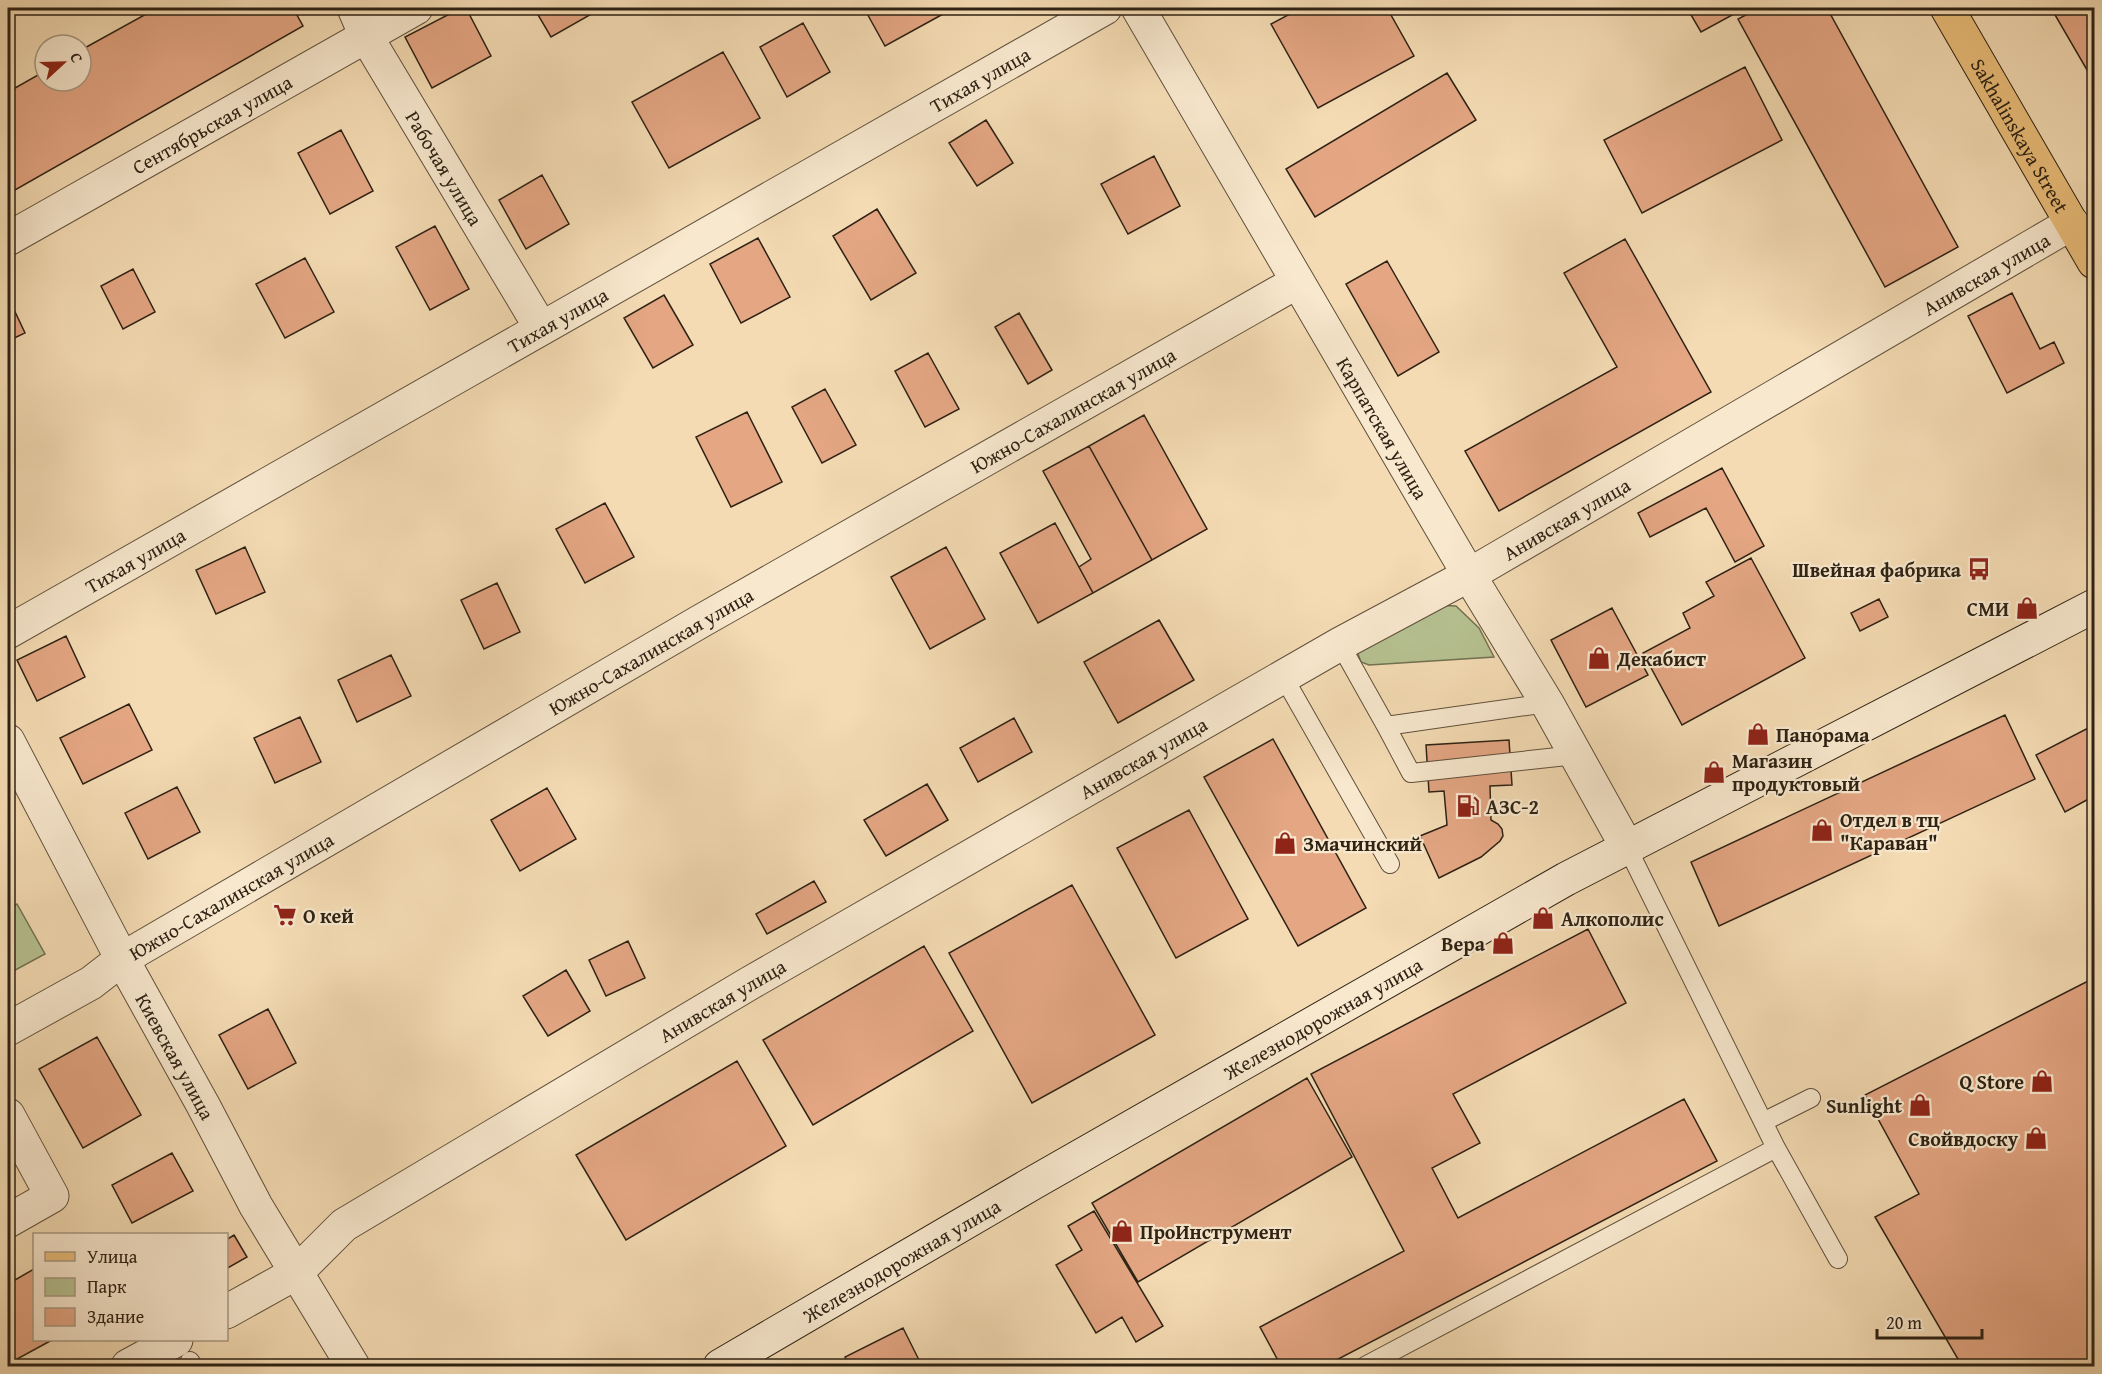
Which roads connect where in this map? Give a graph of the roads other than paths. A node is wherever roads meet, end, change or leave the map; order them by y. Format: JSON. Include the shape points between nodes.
{"nodes":[{"id":1,"x":416,"y":8,"type":"edge"},
{"id":2,"x":1105,"y":8,"type":"edge"},
{"id":3,"x":1138,"y":8,"type":"edge"},
{"id":4,"x":1947,"y":8,"type":"edge"},
{"id":5,"x":360,"y":22,"type":"edge"},
{"id":6,"x":2072,"y":223,"type":"junction"},
{"id":7,"x":8,"y":239,"type":"edge"},
{"id":8,"x":2094,"y":262,"type":"edge"},
{"id":9,"x":1297,"y":282,"type":"junction"},
{"id":10,"x":541,"y":328,"type":"junction"},
{"id":11,"x":1469,"y":575,"type":"junction"},
{"id":12,"x":2094,"y":606,"type":"edge"},
{"id":13,"x":8,"y":632,"type":"edge"},
{"id":14,"x":1340,"y":644,"type":"junction"},
{"id":15,"x":1283,"y":676,"type":"junction"},
{"id":16,"x":1547,"y":703,"type":"junction"},
{"id":17,"x":1386,"y":726,"type":"junction"},
{"id":18,"x":8,"y":741,"type":"edge"},
{"id":19,"x":1576,"y":755,"type":"junction"},
{"id":20,"x":1627,"y":846,"type":"junction"},
{"id":21,"x":1390,"y":864,"type":"dead end"},
{"id":22,"x":122,"y":958,"type":"junction"},
{"id":23,"x":8,"y":1029,"type":"edge"},
{"id":24,"x":1811,"y":1098,"type":"dead end"},
{"id":25,"x":8,"y":1115,"type":"edge"},
{"id":26,"x":1763,"y":1122,"type":"junction"},
{"id":27,"x":1776,"y":1148,"type":"junction"},
{"id":28,"x":8,"y":1221,"type":"edge"},
{"id":29,"x":1838,"y":1259,"type":"dead end"},
{"id":30,"x":296,"y":1273,"type":"junction"},
{"id":31,"x":228,"y":1311,"type":"edge"},
{"id":32,"x":186,"y":1356,"type":"edge"},
{"id":33,"x":128,"y":1366,"type":"edge"},
{"id":34,"x":353,"y":1366,"type":"edge"},
{"id":35,"x":720,"y":1366,"type":"edge"},
{"id":36,"x":1365,"y":1366,"type":"edge"}],
"edges":[{"from":1,"to":5,"type":"street","name":"Сентябрьская улица"},
{"from":2,"to":10,"type":"street","name":"Тихая улица"},
{"from":3,"to":9,"type":"street","name":"Карпатская улица"},
{"from":4,"to":6,"type":"main road","name":"Sakhalinskaya Street"},
{"from":5,"to":7,"type":"street","name":"Сентябрьская улица"},
{"from":5,"to":10,"type":"street","name":"Рабочая улица"},
{"from":6,"to":8,"type":"main road","name":"Sakhalinskaya Street"},
{"from":6,"to":11,"type":"street","name":"Анивская улица"},
{"from":9,"to":11,"type":"street","name":"Карпатская улица"},
{"from":9,"to":22,"type":"street","name":"Южно-Сахалинская улица","via":[[701,621]]},
{"from":10,"to":13,"type":"street","name":"Тихая улица"},
{"from":11,"to":14,"type":"street","name":"Анивская улица"},
{"from":11,"to":16,"type":"street","name":"Карпатская улица"},
{"from":12,"to":20,"type":"street","name":"Железнодорожная улица"},
{"from":14,"to":15,"type":"street","name":"Анивская улица"},
{"from":14,"to":17,"type":"lane"},
{"from":15,"to":21,"type":"lane"},
{"from":15,"to":30,"type":"street","name":"Анивская улица","via":[[750,983],[344,1225]]},
{"from":16,"to":17,"type":"lane"},
{"from":16,"to":19,"type":"street","name":"Карпатская улица"},
{"from":17,"to":19,"type":"lane","via":[[1411,773]]},
{"from":18,"to":22,"type":"street","name":"Киевская улица"},
{"from":19,"to":20,"type":"street","name":"Карпатская улица"},
{"from":20,"to":26,"type":"lane"},
{"from":20,"to":35,"type":"street","name":"Железнодорожная улица","via":[[1033,1183]]},
{"from":22,"to":23,"type":"street","name":"Южно-Сахалинская улица","via":[[91,983]]},
{"from":22,"to":30,"type":"street","name":"Киевская улица"},
{"from":24,"to":26,"type":"lane"},
{"from":25,"to":28,"type":"street","via":[[52,1196]]},
{"from":26,"to":27,"type":"lane"},
{"from":27,"to":29,"type":"lane"},
{"from":27,"to":36,"type":"lane"},
{"from":30,"to":31,"type":"street","name":"Анивская улица"},
{"from":30,"to":34,"type":"street","name":"Киевская улица"},
{"from":32,"to":33,"type":"street"}]}
